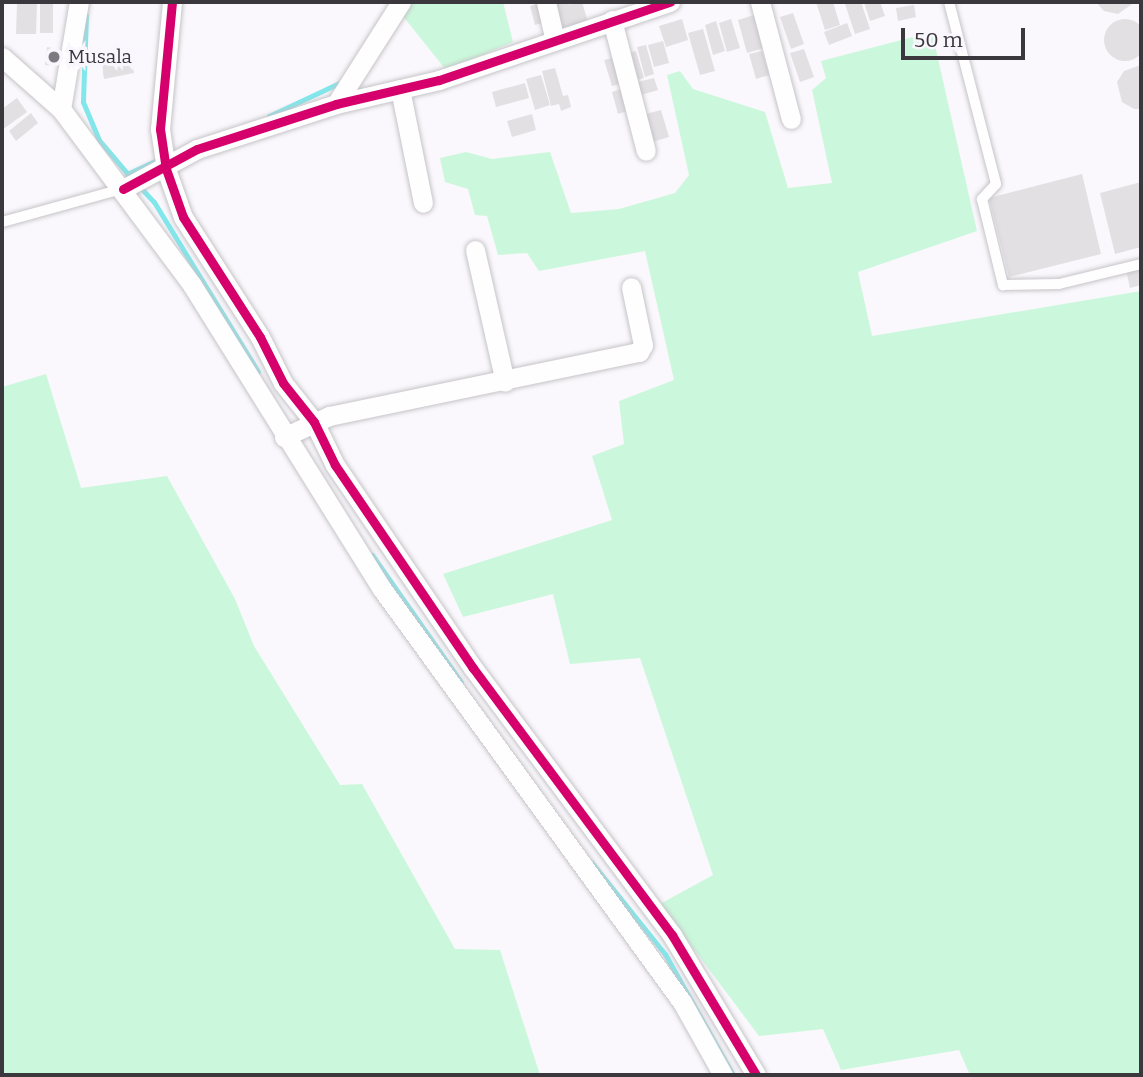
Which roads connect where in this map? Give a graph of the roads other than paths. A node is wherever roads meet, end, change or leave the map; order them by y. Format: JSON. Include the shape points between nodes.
{"nodes":[{"id":1,"x":79,"y":2,"type":"edge"},
{"id":2,"x":172,"y":2,"type":"edge"},
{"id":3,"x":401,"y":2,"type":"edge"},
{"id":4,"x":546,"y":2,"type":"edge"},
{"id":5,"x":670,"y":2,"type":"edge"},
{"id":6,"x":760,"y":2,"type":"edge"},
{"id":7,"x":949,"y":2,"type":"edge"},
{"id":8,"x":612,"y":20,"type":"junction"},
{"id":9,"x":554,"y":38,"type":"junction"},
{"id":10,"x":2,"y":57,"type":"edge"},
{"id":11,"x":400,"y":89,"type":"junction"},
{"id":12,"x":336,"y":104,"type":"junction"},
{"id":13,"x":61,"y":109,"type":"junction"},
{"id":14,"x":791,"y":119,"type":"dead end"},
{"id":15,"x":646,"y":151,"type":"dead end"},
{"id":16,"x":163,"y":170,"type":"junction"},
{"id":17,"x":128,"y":187,"type":"junction"},
{"id":18,"x":423,"y":203,"type":"dead end"},
{"id":19,"x":2,"y":222,"type":"edge"},
{"id":20,"x":475,"y":250,"type":"dead end"},
{"id":21,"x":1141,"y":264,"type":"edge"},
{"id":22,"x":631,"y":287,"type":"dead end"},
{"id":23,"x":505,"y":382,"type":"junction"},
{"id":24,"x":312,"y":423,"type":"junction"},
{"id":25,"x":288,"y":435,"type":"junction"},
{"id":26,"x":351,"y":512,"type":"junction"},
{"id":27,"x":697,"y":1000,"type":"junction"},
{"id":28,"x":723,"y":1075,"type":"edge"},
{"id":29,"x":756,"y":1075,"type":"edge"}],
"edges":[{"from":1,"to":13,"type":"street"},
{"from":2,"to":16,"type":"street","via":[[159,115]]},
{"from":3,"to":12,"type":"street"},
{"from":4,"to":9,"type":"street"},
{"from":5,"to":8,"type":"street"},
{"from":6,"to":14,"type":"street"},
{"from":7,"to":21,"type":"lane","via":[[996,184],[982,199],[1003,285],[1059,284]]},
{"from":8,"to":9,"type":"street"},
{"from":8,"to":15,"type":"street"},
{"from":9,"to":11,"type":"street","via":[[439,80]]},
{"from":10,"to":13,"type":"street"},
{"from":11,"to":12,"type":"street"},
{"from":11,"to":18,"type":"street"},
{"from":12,"to":16,"type":"street","via":[[197,149]]},
{"from":13,"to":17,"type":"street"},
{"from":16,"to":17,"type":"street"},
{"from":16,"to":24,"type":"street","via":[[192,233]]},
{"from":17,"to":19,"type":"lane"},
{"from":17,"to":25,"type":"street"},
{"from":20,"to":23,"type":"street"},
{"from":22,"to":23,"type":"street","via":[[643,345],[639,352]]},
{"from":23,"to":24,"type":"street","via":[[405,399]]},
{"from":24,"to":25,"type":"street"},
{"from":24,"to":26,"type":"street","via":[[335,465]]},
{"from":25,"to":26,"type":"street"},
{"from":26,"to":27,"type":"street","via":[[429,659]]},
{"from":26,"to":27,"type":"street","via":[[673,935]]},
{"from":27,"to":28,"type":"street"},
{"from":27,"to":29,"type":"street"}]}
